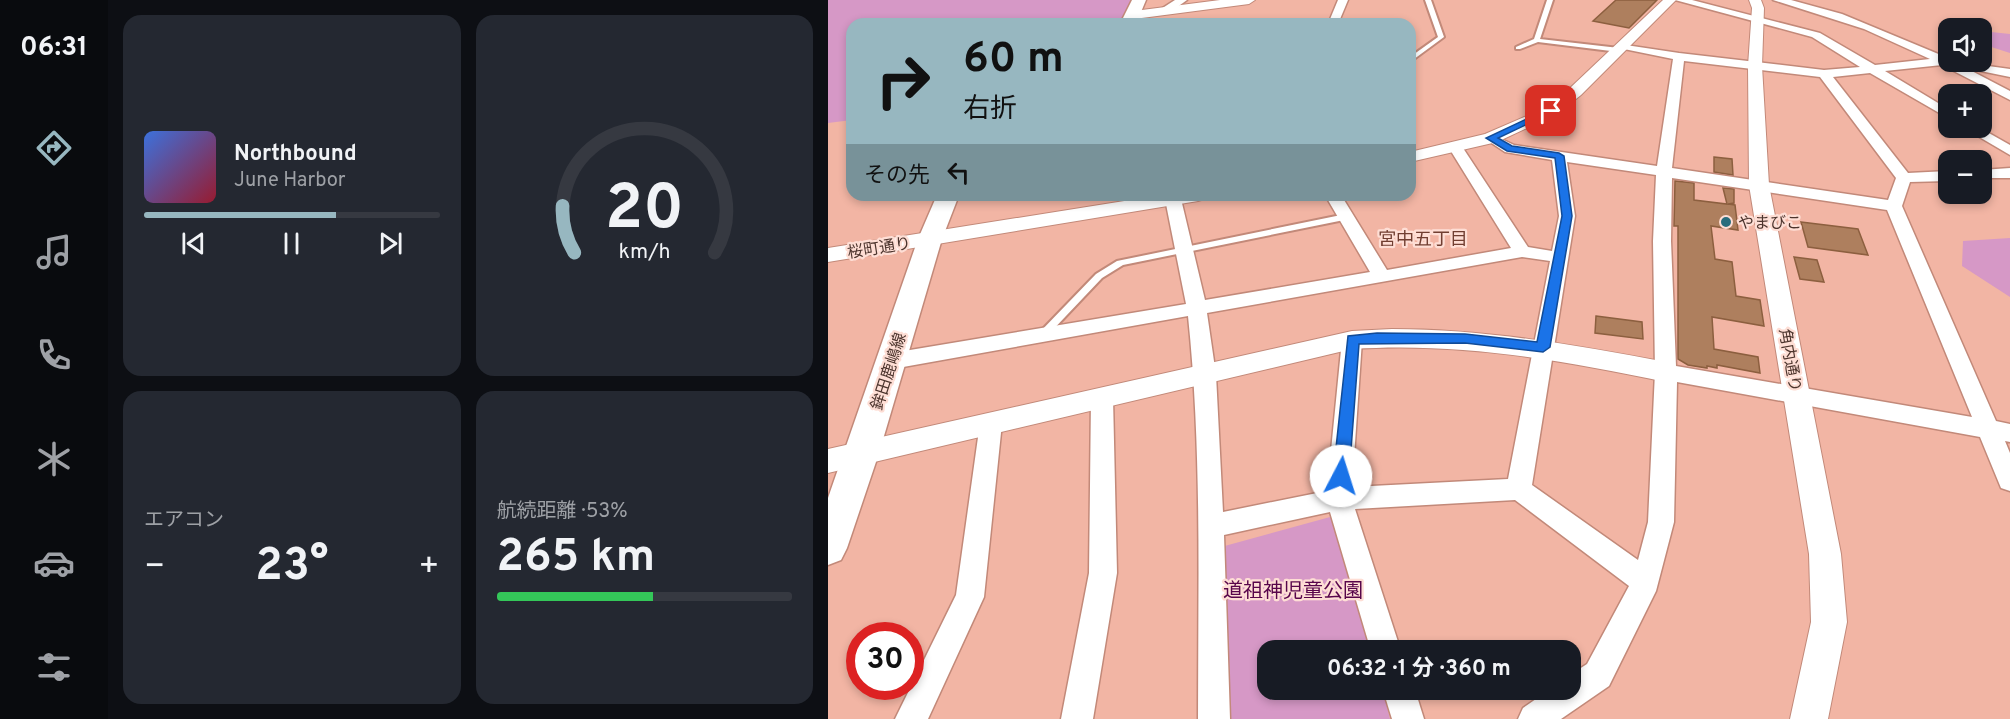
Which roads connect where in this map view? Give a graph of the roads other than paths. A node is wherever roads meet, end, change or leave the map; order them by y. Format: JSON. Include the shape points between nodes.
{"nodes":[{"id":1,"x":1182,"y":0,"type":"edge"},
{"id":2,"x":1249,"y":0,"type":"edge"},
{"id":3,"x":1343,"y":0,"type":"edge"},
{"id":4,"x":1428,"y":0,"type":"edge"},
{"id":5,"x":1550,"y":0,"type":"edge"},
{"id":6,"x":1670,"y":0,"type":"edge"},
{"id":7,"x":1680,"y":0,"type":"edge"},
{"id":8,"x":1778,"y":0,"type":"edge"},
{"id":9,"x":1824,"y":0,"type":"edge"},
{"id":10,"x":1809,"y":6,"type":"junction"},
{"id":11,"x":1756,"y":10,"type":"edge"},
{"id":12,"x":1134,"y":13,"type":"edge"},
{"id":13,"x":1160,"y":16,"type":"edge"},
{"id":14,"x":1337,"y":18,"type":"edge"},
{"id":15,"x":1537,"y":40,"type":"junction"},
{"id":16,"x":1518,"y":48,"type":"dead end"},
{"id":17,"x":1621,"y":48,"type":"junction"},
{"id":18,"x":1416,"y":56,"type":"edge"},
{"id":19,"x":1679,"y":57,"type":"junction"},
{"id":20,"x":1938,"y":57,"type":"edge"},
{"id":21,"x":1938,"y":62,"type":"edge"},
{"id":22,"x":1755,"y":66,"type":"junction"},
{"id":23,"x":1872,"y":68,"type":"junction"},
{"id":24,"x":1992,"y":70,"type":"edge"},
{"id":25,"x":1967,"y":72,"type":"edge"},
{"id":26,"x":2010,"y":73,"type":"edge"},
{"id":27,"x":1824,"y":74,"type":"junction"},
{"id":28,"x":2010,"y":96,"type":"edge"},
{"id":29,"x":1938,"y":108,"type":"edge"},
{"id":30,"x":1491,"y":138,"type":"junction"},
{"id":31,"x":1988,"y":138,"type":"edge"},
{"id":32,"x":1456,"y":148,"type":"junction"},
{"id":33,"x":2010,"y":151,"type":"edge"},
{"id":34,"x":1416,"y":156,"type":"edge"},
{"id":35,"x":1559,"y":156,"type":"junction"},
{"id":36,"x":1664,"y":171,"type":"junction"},
{"id":37,"x":2010,"y":173,"type":"edge"},
{"id":38,"x":1992,"y":174,"type":"edge"},
{"id":39,"x":1938,"y":176,"type":"edge"},
{"id":40,"x":1904,"y":178,"type":"junction"},
{"id":41,"x":1759,"y":184,"type":"junction"},
{"id":42,"x":946,"y":201,"type":"edge"},
{"id":43,"x":1161,"y":201,"type":"edge"},
{"id":44,"x":1173,"y":201,"type":"edge"},
{"id":45,"x":1337,"y":201,"type":"edge"},
{"id":46,"x":1894,"y":206,"type":"junction"},
{"id":47,"x":1346,"y":217,"type":"junction"},
{"id":48,"x":930,"y":239,"type":"junction"},
{"id":49,"x":1184,"y":250,"type":"junction"},
{"id":50,"x":1522,"y":252,"type":"junction"},
{"id":51,"x":829,"y":257,"type":"edge"},
{"id":52,"x":1558,"y":257,"type":"junction"},
{"id":53,"x":1382,"y":277,"type":"junction"},
{"id":54,"x":1197,"y":309,"type":"junction"},
{"id":55,"x":1042,"y":334,"type":"junction"},
{"id":56,"x":1352,"y":340,"type":"junction"},
{"id":57,"x":1543,"y":347,"type":"junction"},
{"id":58,"x":892,"y":361,"type":"junction"},
{"id":59,"x":1666,"y":372,"type":"junction"},
{"id":60,"x":1205,"y":375,"type":"junction"},
{"id":61,"x":1797,"y":396,"type":"junction"},
{"id":62,"x":1102,"y":398,"type":"junction"},
{"id":63,"x":991,"y":423,"type":"junction"},
{"id":64,"x":1988,"y":429,"type":"junction"},
{"id":65,"x":2010,"y":433,"type":"edge"},
{"id":66,"x":862,"y":453,"type":"junction"},
{"id":67,"x":828,"y":461,"type":"edge"},
{"id":68,"x":2010,"y":481,"type":"edge"},
{"id":69,"x":1519,"y":489,"type":"junction"},
{"id":70,"x":1339,"y":499,"type":"junction"},
{"id":71,"x":1211,"y":526,"type":"junction"},
{"id":72,"x":828,"y":548,"type":"edge"},
{"id":73,"x":1647,"y":582,"type":"junction"},
{"id":74,"x":1383,"y":640,"type":"edge"},
{"id":75,"x":1402,"y":700,"type":"edge"},
{"id":76,"x":911,"y":719,"type":"edge"},
{"id":77,"x":1077,"y":719,"type":"edge"},
{"id":78,"x":1214,"y":719,"type":"edge"},
{"id":79,"x":1408,"y":719,"type":"edge"},
{"id":80,"x":1534,"y":719,"type":"edge"},
{"id":81,"x":1809,"y":719,"type":"edge"}],
"edges":[{"from":1,"to":13,"type":"street"},
{"from":2,"to":13,"type":"street"},
{"from":3,"to":14,"type":"street"},
{"from":4,"to":18,"type":"lane","via":[[1441,37]]},
{"from":5,"to":15,"type":"lane"},
{"from":6,"to":17,"type":"street"},
{"from":7,"to":11,"type":"street"},
{"from":8,"to":10,"type":"street"},
{"from":9,"to":10,"type":"street"},
{"from":10,"to":20,"type":"street"},
{"from":11,"to":22,"type":"street","name":"角内通り"},
{"from":11,"to":23,"type":"street","via":[[1816,35]]},
{"from":12,"to":13,"type":"street"},
{"from":15,"to":16,"type":"lane"},
{"from":15,"to":17,"type":"lane"},
{"from":17,"to":19,"type":"street"},
{"from":17,"to":30,"type":"street","via":[[1551,111]]},
{"from":19,"to":22,"type":"street"},
{"from":19,"to":36,"type":"street"},
{"from":21,"to":23,"type":"street"},
{"from":22,"to":27,"type":"street"},
{"from":22,"to":41,"type":"street","name":"角内通り"},
{"from":23,"to":27,"type":"street"},
{"from":23,"to":29,"type":"street"},
{"from":24,"to":26,"type":"street"},
{"from":25,"to":28,"type":"street"},
{"from":27,"to":40,"type":"street"},
{"from":30,"to":32,"type":"street"},
{"from":30,"to":35,"type":"street","via":[[1510,149]]},
{"from":31,"to":33,"type":"street"},
{"from":32,"to":34,"type":"street"},
{"from":32,"to":50,"type":"street"},
{"from":35,"to":36,"type":"street"},
{"from":35,"to":52,"type":"street","via":[[1567,216]]},
{"from":36,"to":41,"type":"street"},
{"from":36,"to":59,"type":"street"},
{"from":37,"to":38,"type":"street"},
{"from":39,"to":40,"type":"street"},
{"from":40,"to":46,"type":"street"},
{"from":41,"to":46,"type":"street"},
{"from":41,"to":61,"type":"street","name":"角内通り"},
{"from":42,"to":48,"type":"main road","name":"鉾田鹿嶋線"},
{"from":43,"to":48,"type":"street","name":"桜町通り"},
{"from":44,"to":49,"type":"street"},
{"from":45,"to":47,"type":"street"},
{"from":46,"to":64,"type":"street"},
{"from":47,"to":49,"type":"lane"},
{"from":47,"to":53,"type":"street"},
{"from":48,"to":51,"type":"street","name":"桜町通り"},
{"from":48,"to":58,"type":"main road","name":"鉾田鹿嶋線"},
{"from":49,"to":54,"type":"street"},
{"from":49,"to":55,"type":"lane","via":[[1120,263],[1099,276]]},
{"from":50,"to":52,"type":"street"},
{"from":50,"to":53,"type":"street"},
{"from":52,"to":57,"type":"street"},
{"from":53,"to":54,"type":"street"},
{"from":54,"to":55,"type":"street"},
{"from":54,"to":60,"type":"street"},
{"from":55,"to":58,"type":"street"},
{"from":56,"to":57,"type":"street","via":[[1465,339]]},
{"from":56,"to":60,"type":"street"},
{"from":56,"to":70,"type":"street"},
{"from":57,"to":59,"type":"street"},
{"from":57,"to":69,"type":"street"},
{"from":58,"to":66,"type":"main road","name":"鉾田鹿嶋線"},
{"from":59,"to":61,"type":"street"},
{"from":59,"to":73,"type":"street","via":[[1660,522]]},
{"from":60,"to":62,"type":"street"},
{"from":60,"to":71,"type":"street"},
{"from":61,"to":64,"type":"street"},
{"from":61,"to":81,"type":"street","name":"角内通り","via":[[1825,554],[1829,622]]},
{"from":62,"to":63,"type":"street"},
{"from":62,"to":77,"type":"street","via":[[1103,573]]},
{"from":63,"to":66,"type":"street"},
{"from":63,"to":76,"type":"street","via":[[970,597]]},
{"from":64,"to":65,"type":"street"},
{"from":64,"to":68,"type":"street"},
{"from":66,"to":67,"type":"street"},
{"from":66,"to":72,"type":"main road","name":"鉾田鹿嶋線"},
{"from":69,"to":70,"type":"street"},
{"from":69,"to":73,"type":"street"},
{"from":70,"to":71,"type":"street"},
{"from":70,"to":74,"type":"street"},
{"from":71,"to":78,"type":"street"},
{"from":73,"to":80,"type":"street","via":[[1598,675]]},
{"from":75,"to":79,"type":"street"}]}
